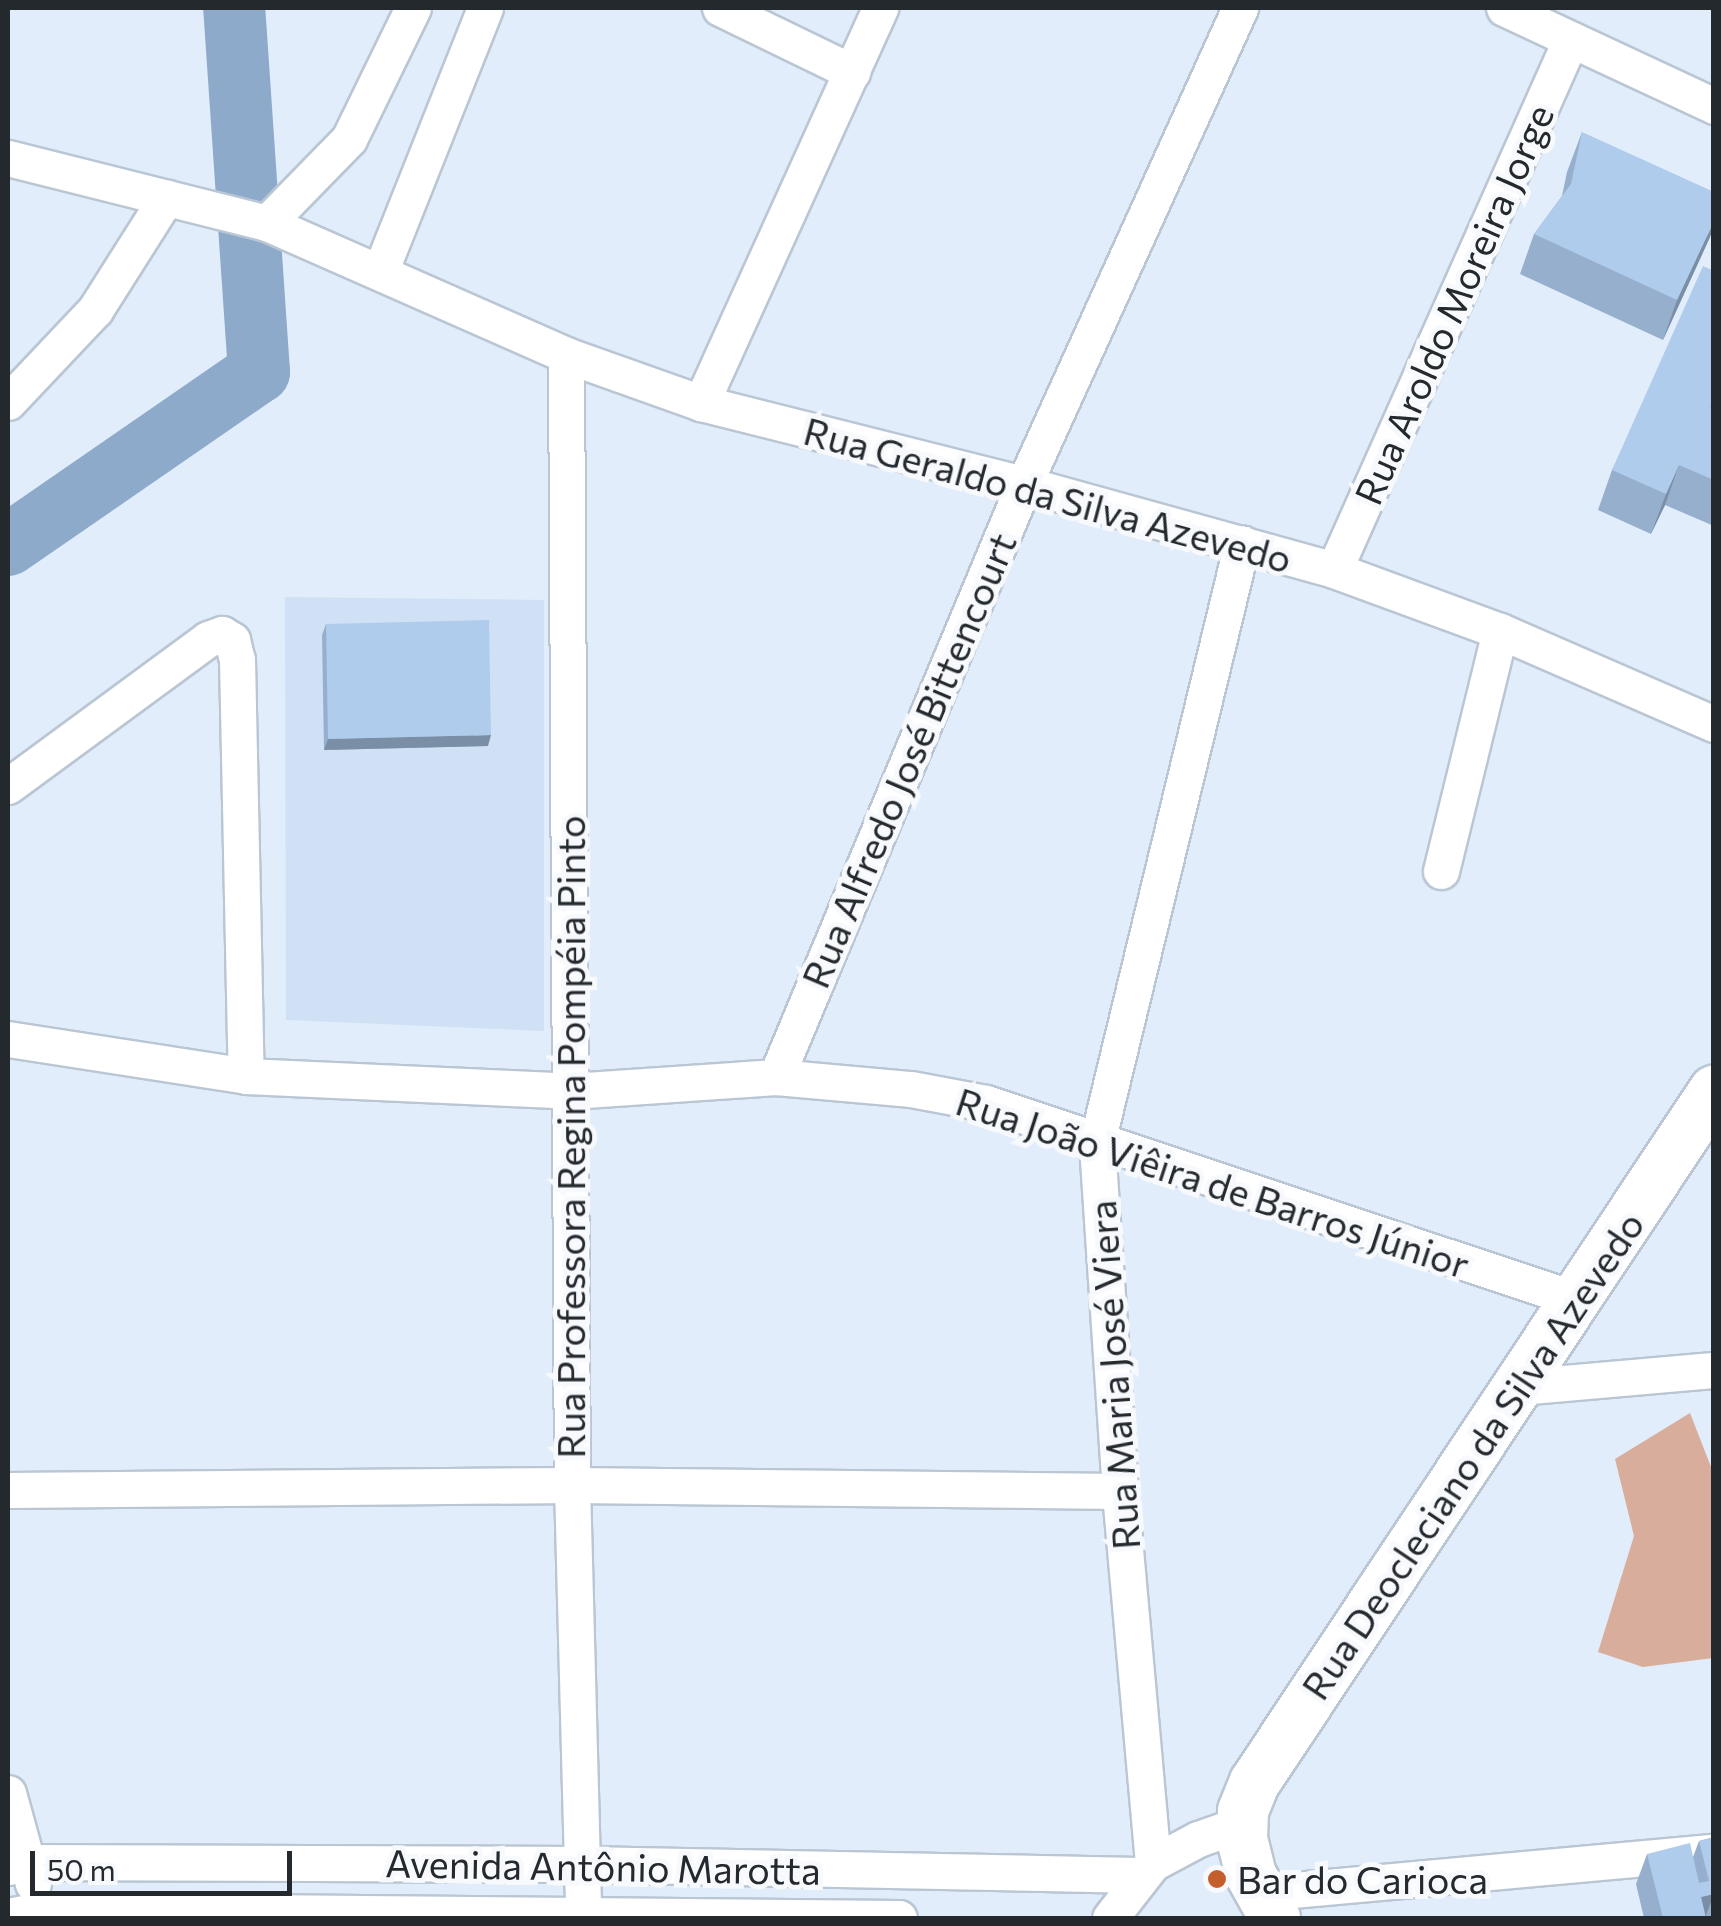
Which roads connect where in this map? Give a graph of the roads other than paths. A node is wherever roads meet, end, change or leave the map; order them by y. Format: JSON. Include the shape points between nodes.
{"nodes":[{"id":1,"x":413,"y":8,"type":"edge"},
{"id":2,"x":484,"y":8,"type":"edge"},
{"id":3,"x":720,"y":8,"type":"edge"},
{"id":4,"x":880,"y":8,"type":"edge"},
{"id":5,"x":1240,"y":8,"type":"edge"},
{"id":6,"x":1504,"y":8,"type":"edge"},
{"id":7,"x":1572,"y":39,"type":"junction"},
{"id":8,"x":852,"y":72,"type":"junction"},
{"id":9,"x":1714,"y":106,"type":"edge"},
{"id":10,"x":8,"y":158,"type":"edge"},
{"id":11,"x":166,"y":198,"type":"junction"},
{"id":12,"x":262,"y":222,"type":"junction"},
{"id":13,"x":380,"y":272,"type":"junction"},
{"id":14,"x":566,"y":356,"type":"junction"},
{"id":15,"x":8,"y":402,"type":"edge"},
{"id":16,"x":701,"y":404,"type":"junction"},
{"id":17,"x":1024,"y":484,"type":"junction"},
{"id":18,"x":1242,"y":544,"type":"junction"},
{"id":19,"x":1334,"y":570,"type":"junction"},
{"id":20,"x":1500,"y":631,"type":"junction"},
{"id":21,"x":1714,"y":724,"type":"edge"},
{"id":22,"x":8,"y":786,"type":"edge"},
{"id":23,"x":1441,"y":871,"type":"dead end"},
{"id":24,"x":8,"y":1039,"type":"edge"},
{"id":25,"x":246,"y":1076,"type":"junction"},
{"id":26,"x":776,"y":1076,"type":"junction"},
{"id":27,"x":571,"y":1091,"type":"junction"},
{"id":28,"x":1714,"y":1091,"type":"edge"},
{"id":29,"x":1097,"y":1142,"type":"junction"},
{"id":30,"x":1578,"y":1300,"type":"junction"},
{"id":31,"x":1714,"y":1370,"type":"edge"},
{"id":32,"x":1519,"y":1387,"type":"junction"},
{"id":33,"x":572,"y":1484,"type":"junction"},
{"id":34,"x":8,"y":1490,"type":"edge"},
{"id":35,"x":1120,"y":1491,"type":"junction"},
{"id":36,"x":8,"y":1794,"type":"edge"},
{"id":37,"x":1241,"y":1824,"type":"junction"},
{"id":38,"x":1714,"y":1852,"type":"edge"},
{"id":39,"x":17,"y":1864,"type":"edge"},
{"id":40,"x":583,"y":1864,"type":"junction"},
{"id":41,"x":1146,"y":1869,"type":"junction"},
{"id":42,"x":1267,"y":1906,"type":"edge"},
{"id":43,"x":30,"y":1915,"type":"edge"},
{"id":44,"x":584,"y":1917,"type":"edge"},
{"id":45,"x":900,"y":1918,"type":"edge"},
{"id":46,"x":1110,"y":1918,"type":"edge"}],
"edges":[{"from":1,"to":12,"type":"street","via":[[349,139]]},
{"from":2,"to":13,"type":"street"},
{"from":3,"to":8,"type":"street"},
{"from":4,"to":8,"type":"street"},
{"from":5,"to":17,"type":"street","name":"Rua Alfredo José Bittencourt"},
{"from":6,"to":7,"type":"street"},
{"from":7,"to":9,"type":"street"},
{"from":7,"to":19,"type":"street","name":"Rua Aroldo Moreira Jorge"},
{"from":8,"to":16,"type":"street"},
{"from":10,"to":11,"type":"street","name":"Rua Geraldo da Silva Azevedo"},
{"from":11,"to":12,"type":"street","name":"Rua Geraldo da Silva Azevedo"},
{"from":11,"to":15,"type":"street","via":[[95,310]]},
{"from":12,"to":13,"type":"street","name":"Rua Geraldo da Silva Azevedo"},
{"from":13,"to":14,"type":"street","name":"Rua Geraldo da Silva Azevedo"},
{"from":14,"to":16,"type":"street","name":"Rua Geraldo da Silva Azevedo"},
{"from":14,"to":27,"type":"street","name":"Rua Professora Regina Pompéia Pinto"},
{"from":16,"to":17,"type":"street","name":"Rua Geraldo da Silva Azevedo"},
{"from":17,"to":18,"type":"street","name":"Rua Geraldo da Silva Azevedo"},
{"from":17,"to":26,"type":"street","name":"Rua Alfredo José Bittencourt"},
{"from":18,"to":19,"type":"street","name":"Rua Geraldo da Silva Azevedo"},
{"from":18,"to":29,"type":"street","name":"Rua Maria José Viera"},
{"from":19,"to":20,"type":"street","name":"Rua Geraldo da Silva Azevedo"},
{"from":20,"to":21,"type":"street","name":"Rua Geraldo da Silva Azevedo"},
{"from":20,"to":23,"type":"street"},
{"from":22,"to":25,"type":"street","via":[[208,640],[228,636],[237,660]]},
{"from":24,"to":25,"type":"street","name":"Rua João Viêira de Barros Júnior"},
{"from":25,"to":27,"type":"street","name":"Rua João Viêira de Barros Júnior"},
{"from":26,"to":27,"type":"street","name":"Rua João Viêira de Barros Júnior"},
{"from":26,"to":29,"type":"street","name":"Rua João Viêira de Barros Júnior","via":[[951,1096]]},
{"from":27,"to":33,"type":"street","name":"Rua Professora Regina Pompéia Pinto"},
{"from":28,"to":30,"type":"main road","name":"Rua Deocleciano da Silva Azevedo"},
{"from":29,"to":30,"type":"street","name":"Rua João Viêira de Barros Júnior"},
{"from":29,"to":35,"type":"street","name":"Rua Maria José Viera"},
{"from":30,"to":32,"type":"main road","name":"Rua Deocleciano da Silva Azevedo"},
{"from":31,"to":32,"type":"street"},
{"from":32,"to":37,"type":"main road","name":"Rua Deocleciano da Silva Azevedo","via":[[1274,1747]]},
{"from":33,"to":34,"type":"street"},
{"from":33,"to":35,"type":"street"},
{"from":33,"to":40,"type":"street","name":"Rua Professora Regina Pompéia Pinto"},
{"from":35,"to":41,"type":"street","name":"Rua Maria José Viera"},
{"from":36,"to":39,"type":"street"},
{"from":37,"to":41,"type":"street","via":[[1198,1838]]},
{"from":37,"to":42,"type":"main road","via":[[1245,1854]]},
{"from":38,"to":42,"type":"street"},
{"from":39,"to":40,"type":"street","name":"Avenida Antônio Marotta"},
{"from":39,"to":43,"type":"street"},
{"from":40,"to":41,"type":"street","name":"Avenida Antônio Marotta"},
{"from":40,"to":44,"type":"street","name":"Rua Professora Regina Pompéia Pinto"},
{"from":41,"to":46,"type":"street"},
{"from":43,"to":44,"type":"street","name":"Avenida Antônio Marotta"},
{"from":44,"to":45,"type":"street","name":"Avenida Antônio Marotta"}]}
